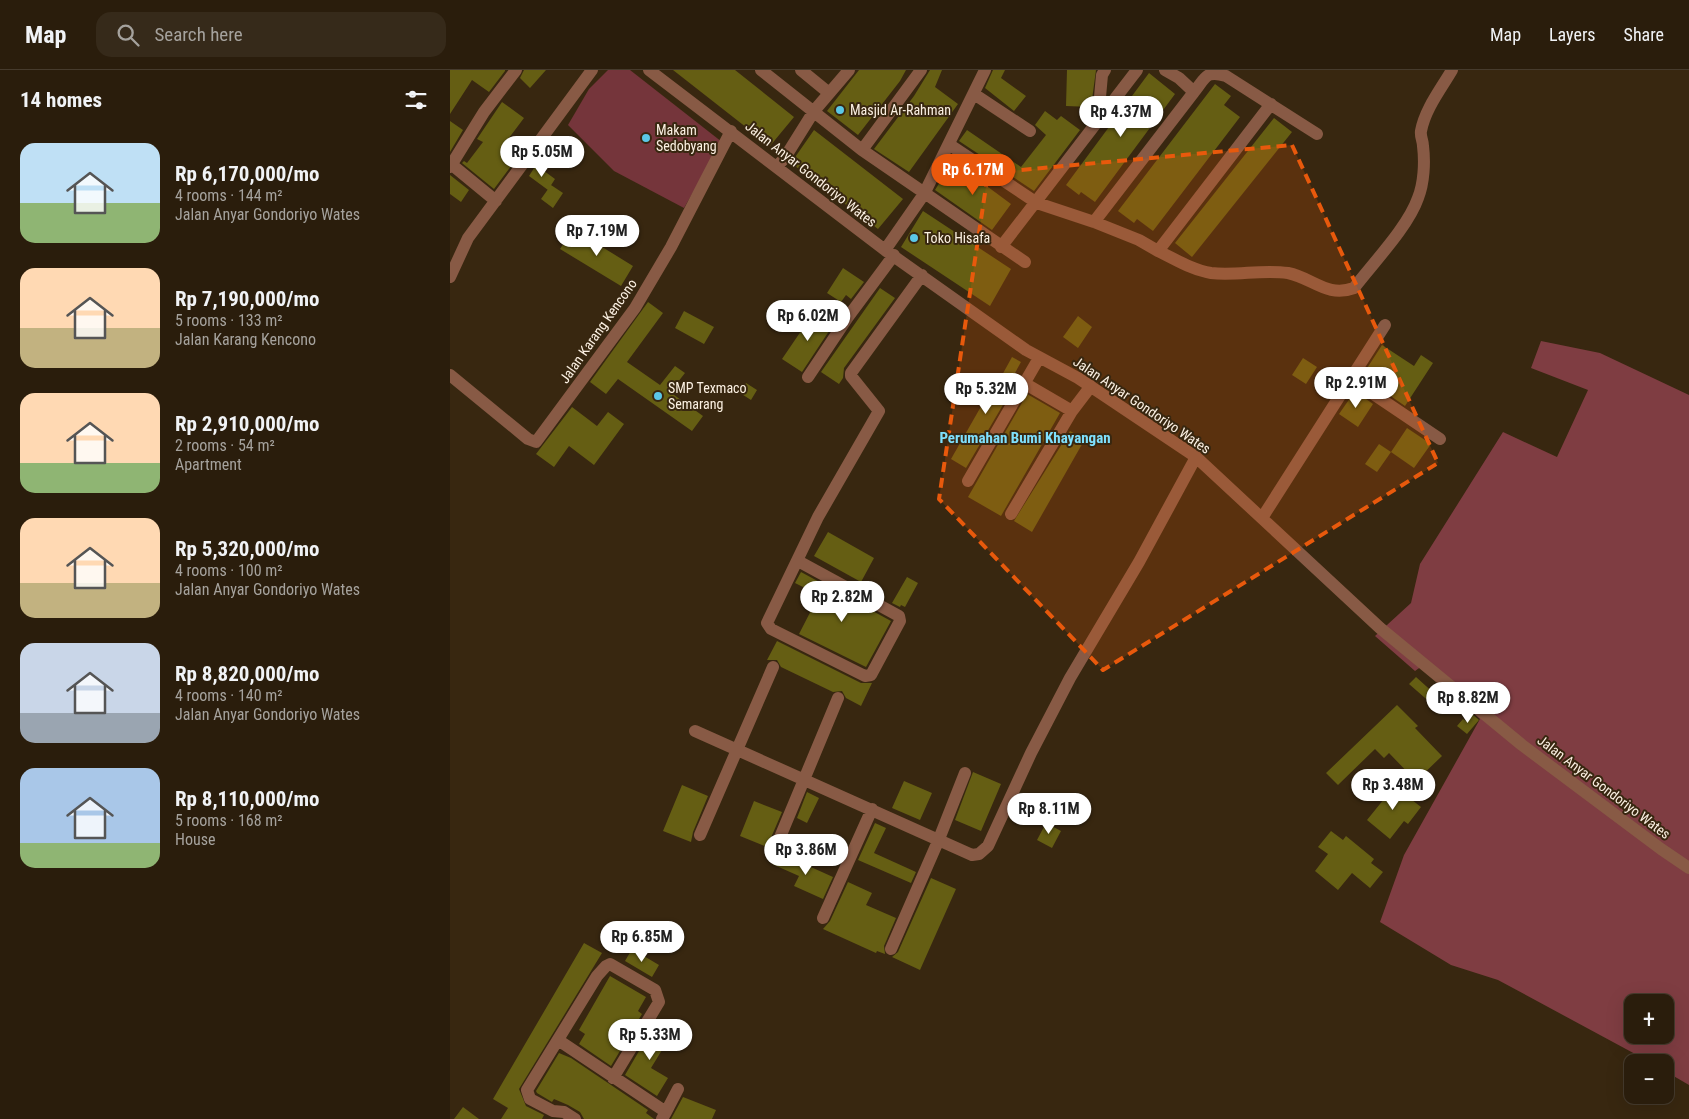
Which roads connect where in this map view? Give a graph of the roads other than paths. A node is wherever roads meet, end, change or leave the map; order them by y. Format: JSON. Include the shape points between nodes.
{"nodes":[{"id":1,"x":516,"y":70,"type":"edge"},
{"id":2,"x":592,"y":70,"type":"edge"},
{"id":3,"x":650,"y":70,"type":"edge"},
{"id":4,"x":801,"y":70,"type":"edge"},
{"id":5,"x":849,"y":70,"type":"edge"},
{"id":6,"x":921,"y":70,"type":"edge"},
{"id":7,"x":985,"y":70,"type":"edge"},
{"id":8,"x":1105,"y":70,"type":"edge"},
{"id":9,"x":1137,"y":70,"type":"edge"},
{"id":10,"x":1165,"y":70,"type":"edge"},
{"id":11,"x":1452,"y":70,"type":"edge"},
{"id":12,"x":770,"y":72,"type":"edge"},
{"id":13,"x":1194,"y":92,"type":"junction"},
{"id":14,"x":829,"y":93,"type":"junction"},
{"id":15,"x":974,"y":94,"type":"junction"},
{"id":16,"x":1271,"y":104,"type":"junction"},
{"id":17,"x":814,"y":111,"type":"junction"},
{"id":18,"x":1098,"y":119,"type":"junction"},
{"id":19,"x":731,"y":131,"type":"junction"},
{"id":20,"x":1030,"y":132,"type":"dead end"},
{"id":21,"x":1317,"y":134,"type":"dead end"},
{"id":22,"x":950,"y":145,"type":"junction"},
{"id":23,"x":862,"y":150,"type":"junction"},
{"id":24,"x":451,"y":166,"type":"edge"},
{"id":25,"x":777,"y":166,"type":"junction"},
{"id":26,"x":924,"y":194,"type":"junction"},
{"id":27,"x":496,"y":201,"type":"junction"},
{"id":28,"x":1036,"y":203,"type":"junction"},
{"id":29,"x":1094,"y":222,"type":"junction"},
{"id":30,"x":1001,"y":247,"type":"junction"},
{"id":31,"x":1158,"y":251,"type":"junction"},
{"id":32,"x":890,"y":253,"type":"junction"},
{"id":33,"x":1025,"y":262,"type":"dead end"},
{"id":34,"x":922,"y":275,"type":"junction"},
{"id":35,"x":450,"y":277,"type":"edge"},
{"id":36,"x":1385,"y":326,"type":"dead end"},
{"id":37,"x":1039,"y":358,"type":"junction"},
{"id":38,"x":450,"y":375,"type":"edge"},
{"id":39,"x":808,"y":378,"type":"dead end"},
{"id":40,"x":1351,"y":378,"type":"junction"},
{"id":41,"x":1024,"y":383,"type":"junction"},
{"id":42,"x":1091,"y":386,"type":"junction"},
{"id":43,"x":1072,"y":411,"type":"junction"},
{"id":44,"x":1440,"y":439,"type":"dead end"},
{"id":45,"x":1196,"y":457,"type":"junction"},
{"id":46,"x":968,"y":481,"type":"dead end"},
{"id":47,"x":1011,"y":514,"type":"dead end"},
{"id":48,"x":1262,"y":518,"type":"junction"},
{"id":49,"x":798,"y":562,"type":"junction"},
{"id":50,"x":773,"y":667,"type":"dead end"},
{"id":51,"x":838,"y":698,"type":"dead end"},
{"id":52,"x":695,"y":731,"type":"dead end"},
{"id":53,"x":739,"y":750,"type":"junction"},
{"id":54,"x":965,"y":773,"type":"dead end"},
{"id":55,"x":804,"y":779,"type":"junction"},
{"id":56,"x":872,"y":809,"type":"junction"},
{"id":57,"x":700,"y":835,"type":"dead end"},
{"id":58,"x":939,"y":839,"type":"junction"},
{"id":59,"x":773,"y":854,"type":"dead end"},
{"id":60,"x":1689,"y":868,"type":"edge"},
{"id":61,"x":823,"y":918,"type":"dead end"},
{"id":62,"x":891,"y":949,"type":"dead end"},
{"id":63,"x":558,"y":1040,"type":"junction"},
{"id":64,"x":613,"y":1078,"type":"junction"},
{"id":65,"x":678,"y":1089,"type":"dead end"},
{"id":66,"x":550,"y":1115,"type":"edge"},
{"id":67,"x":664,"y":1115,"type":"edge"},
{"id":68,"x":575,"y":1119,"type":"edge"}],
"edges":[{"from":1,"to":24,"type":"street","via":[[484,112]]},
{"from":2,"to":27,"type":"street"},
{"from":3,"to":19,"type":"street","name":"Jalan Anyar Gondoriyo Wates"},
{"from":4,"to":14,"type":"street"},
{"from":5,"to":14,"type":"street"},
{"from":6,"to":23,"type":"street"},
{"from":7,"to":15,"type":"street"},
{"from":8,"to":18,"type":"street"},
{"from":9,"to":18,"type":"street"},
{"from":10,"to":13,"type":"street"},
{"from":11,"to":31,"type":"street","via":[[1425,115],[1421,134],[1424,145],[1423,180],[1418,199],[1407,219],[1354,288],[1332,291],[1290,274],[1255,271],[1210,273],[1187,266]]},
{"from":12,"to":17,"type":"street"},
{"from":13,"to":16,"type":"street","via":[[1208,74],[1214,72],[1232,79]]},
{"from":13,"to":29,"type":"street"},
{"from":14,"to":17,"type":"street"},
{"from":15,"to":20,"type":"street"},
{"from":15,"to":22,"type":"street"},
{"from":16,"to":21,"type":"street"},
{"from":16,"to":31,"type":"street"},
{"from":17,"to":23,"type":"street"},
{"from":17,"to":25,"type":"street"},
{"from":18,"to":28,"type":"street"},
{"from":19,"to":25,"type":"street","name":"Jalan Anyar Gondoriyo Wates"},
{"from":19,"to":38,"type":"street","name":"Jalan Karang Kencono","via":[[671,247],[635,308],[536,442],[528,439]]},
{"from":22,"to":26,"type":"street"},
{"from":22,"to":28,"type":"street"},
{"from":23,"to":26,"type":"street"},
{"from":24,"to":27,"type":"street"},
{"from":25,"to":32,"type":"street","name":"Jalan Anyar Gondoriyo Wates"},
{"from":26,"to":30,"type":"street"},
{"from":26,"to":32,"type":"street"},
{"from":27,"to":35,"type":"street","via":[[468,238]]},
{"from":28,"to":29,"type":"street"},
{"from":28,"to":30,"type":"street"},
{"from":29,"to":31,"type":"street"},
{"from":30,"to":33,"type":"street"},
{"from":32,"to":34,"type":"street","name":"Jalan Anyar Gondoriyo Wates"},
{"from":32,"to":39,"type":"street"},
{"from":34,"to":37,"type":"street","name":"Jalan Anyar Gondoriyo Wates"},
{"from":34,"to":49,"type":"street","via":[[851,374],[880,411],[818,517]]},
{"from":36,"to":40,"type":"street"},
{"from":37,"to":41,"type":"street"},
{"from":37,"to":42,"type":"street","name":"Jalan Anyar Gondoriyo Wates"},
{"from":40,"to":44,"type":"street"},
{"from":40,"to":48,"type":"street"},
{"from":41,"to":43,"type":"street"},
{"from":41,"to":46,"type":"street"},
{"from":42,"to":43,"type":"street"},
{"from":42,"to":45,"type":"street","name":"Jalan Anyar Gondoriyo Wates"},
{"from":43,"to":47,"type":"street"},
{"from":45,"to":48,"type":"street","name":"Jalan Anyar Gondoriyo Wates"},
{"from":45,"to":58,"type":"street","via":[[1070,678],[988,846],[979,854],[972,855]]},
{"from":48,"to":60,"type":"street","name":"Jalan Anyar Gondoriyo Wates","via":[[1380,628],[1522,745]]},
{"from":49,"to":49,"type":"street","via":[[768,626],[865,676],[871,675],[900,621],[899,616]]},
{"from":50,"to":53,"type":"street"},
{"from":51,"to":55,"type":"street"},
{"from":52,"to":53,"type":"street"},
{"from":53,"to":55,"type":"street"},
{"from":53,"to":57,"type":"street"},
{"from":54,"to":58,"type":"street"},
{"from":55,"to":56,"type":"street"},
{"from":55,"to":59,"type":"street"},
{"from":56,"to":58,"type":"street"},
{"from":56,"to":61,"type":"street"},
{"from":58,"to":62,"type":"street"},
{"from":63,"to":64,"type":"street"},
{"from":63,"to":64,"type":"street","via":[[606,966],[610,964],[619,968],[655,990],[659,1002]]},
{"from":63,"to":66,"type":"street","via":[[527,1090],[530,1099]]},
{"from":64,"to":67,"type":"street"},
{"from":65,"to":67,"type":"street"},
{"from":66,"to":68,"type":"street","via":[[564,1112]]}]}
